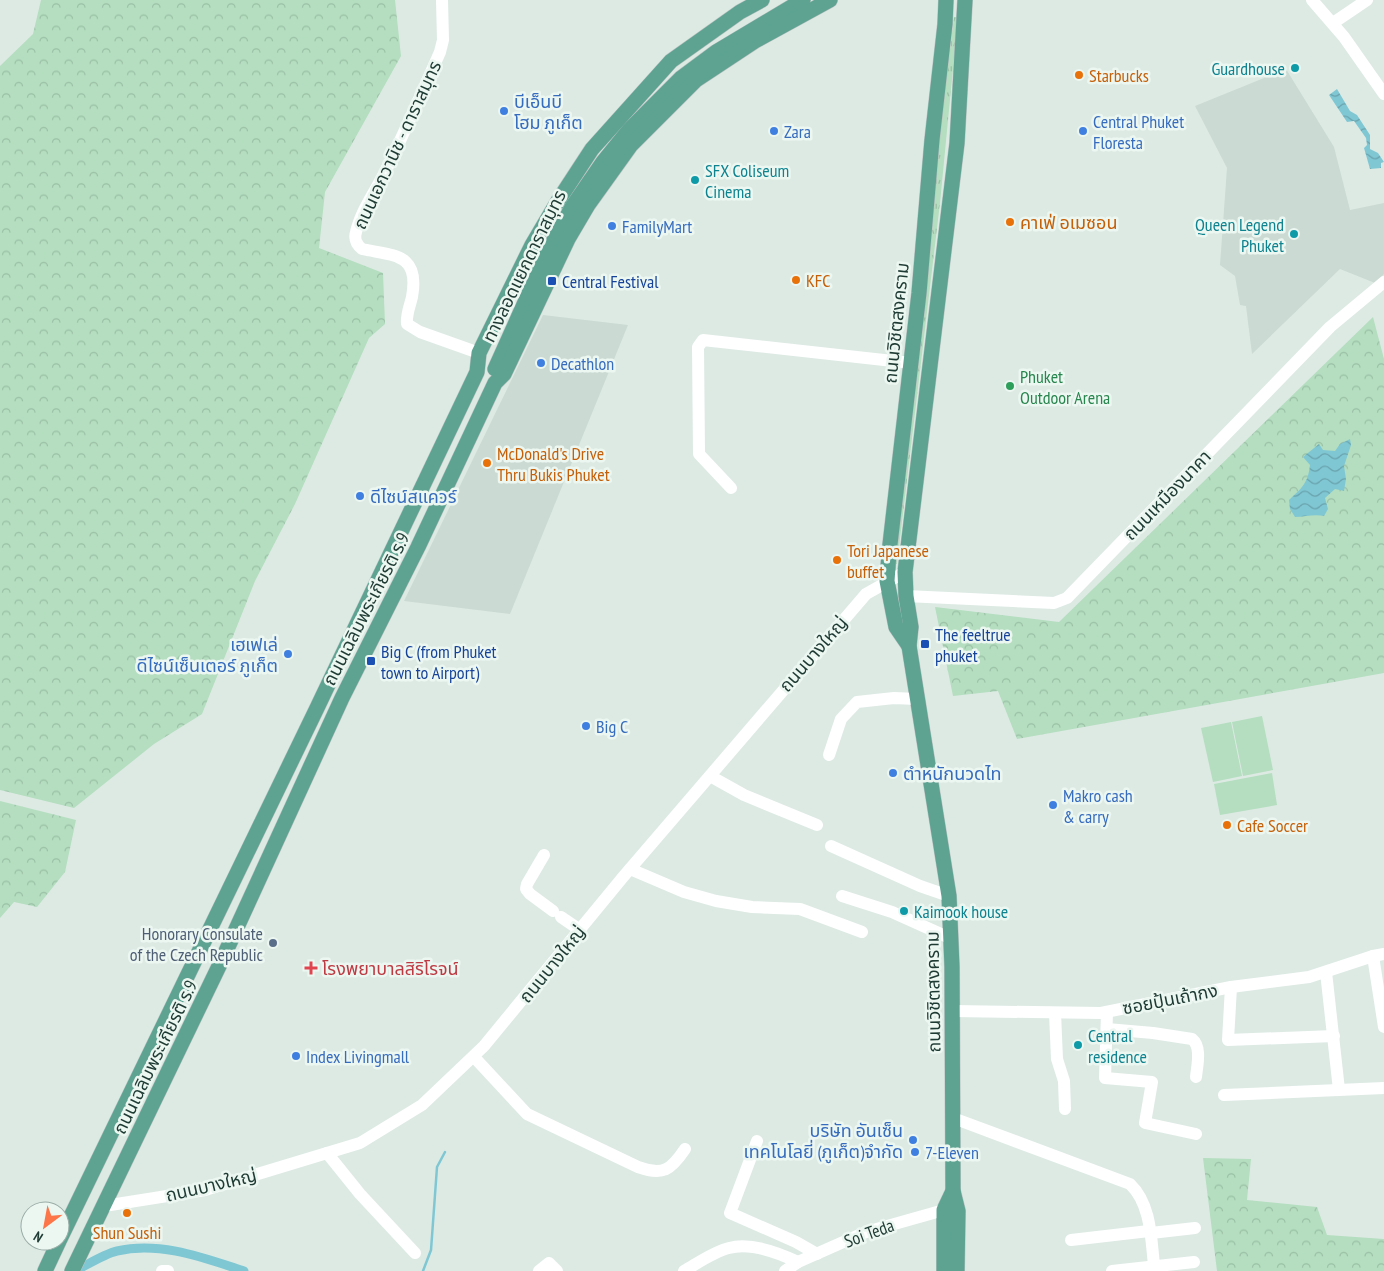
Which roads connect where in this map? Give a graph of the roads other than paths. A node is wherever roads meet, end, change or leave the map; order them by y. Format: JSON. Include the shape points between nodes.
{"nodes":[{"id":1,"x":442,"y":0,"type":"edge"},
{"id":2,"x":762,"y":0,"type":"edge"},
{"id":3,"x":786,"y":0,"type":"edge"},
{"id":4,"x":803,"y":0,"type":"edge"},
{"id":5,"x":830,"y":0,"type":"edge"},
{"id":6,"x":1312,"y":0,"type":"edge"},
{"id":7,"x":1368,"y":0,"type":"edge"},
{"id":8,"x":943,"y":1,"type":"edge"},
{"id":9,"x":965,"y":1,"type":"edge"},
{"id":10,"x":1333,"y":23,"type":"junction"},
{"id":11,"x":1384,"y":94,"type":"edge"},
{"id":12,"x":1384,"y":282,"type":"edge"},
{"id":13,"x":479,"y":353,"type":"junction"},
{"id":14,"x":911,"y":363,"type":"junction"},
{"id":15,"x":477,"y":372,"type":"junction"},
{"id":16,"x":495,"y":383,"type":"junction"},
{"id":17,"x":731,"y":488,"type":"dead end"},
{"id":18,"x":905,"y":572,"type":"junction"},
{"id":19,"x":887,"y":581,"type":"junction"},
{"id":20,"x":906,"y":596,"type":"junction"},
{"id":21,"x":908,"y":646,"type":"junction"},
{"id":22,"x":917,"y":699,"type":"junction"},
{"id":23,"x":829,"y":755,"type":"dead end"},
{"id":24,"x":710,"y":776,"type":"junction"},
{"id":25,"x":817,"y":825,"type":"dead end"},
{"id":26,"x":831,"y":846,"type":"dead end"},
{"id":27,"x":544,"y":855,"type":"dead end"},
{"id":28,"x":630,"y":869,"type":"junction"},
{"id":29,"x":842,"y":896,"type":"dead end"},
{"id":30,"x":950,"y":896,"type":"junction"},
{"id":31,"x":580,"y":930,"type":"junction"},
{"id":32,"x":862,"y":932,"type":"dead end"},
{"id":33,"x":952,"y":939,"type":"junction"},
{"id":34,"x":1378,"y":955,"type":"edge"},
{"id":35,"x":1326,"y":972,"type":"junction"},
{"id":36,"x":1231,"y":987,"type":"junction"},
{"id":37,"x":953,"y":1012,"type":"junction"},
{"id":38,"x":1107,"y":1012,"type":"junction"},
{"id":39,"x":1055,"y":1013,"type":"junction"},
{"id":40,"x":1384,"y":1027,"type":"edge"},
{"id":41,"x":1107,"y":1030,"type":"junction"},
{"id":42,"x":1334,"y":1036,"type":"junction"},
{"id":43,"x":474,"y":1057,"type":"junction"},
{"id":44,"x":1196,"y":1077,"type":"dead end"},
{"id":45,"x":1384,"y":1088,"type":"edge"},
{"id":46,"x":1339,"y":1090,"type":"junction"},
{"id":47,"x":1224,"y":1095,"type":"dead end"},
{"id":48,"x":1065,"y":1110,"type":"dead end"},
{"id":49,"x":953,"y":1118,"type":"junction"},
{"id":50,"x":1196,"y":1134,"type":"dead end"},
{"id":51,"x":757,"y":1141,"type":"dead end"},
{"id":52,"x":685,"y":1149,"type":"dead end"},
{"id":53,"x":327,"y":1153,"type":"junction"},
{"id":54,"x":104,"y":1206,"type":"junction"},
{"id":55,"x":951,"y":1210,"type":"junction"},
{"id":56,"x":70,"y":1218,"type":"edge"},
{"id":57,"x":1194,"y":1228,"type":"dead end"},
{"id":58,"x":1150,"y":1232,"type":"junction"},
{"id":59,"x":1071,"y":1240,"type":"dead end"},
{"id":60,"x":55,"y":1251,"type":"edge"},
{"id":61,"x":415,"y":1253,"type":"dead end"},
{"id":62,"x":817,"y":1254,"type":"junction"},
{"id":63,"x":798,"y":1262,"type":"junction"},
{"id":64,"x":1186,"y":1265,"type":"edge"},
{"id":65,"x":1148,"y":1268,"type":"edge"},
{"id":66,"x":45,"y":1271,"type":"edge"},
{"id":67,"x":72,"y":1271,"type":"edge"},
{"id":68,"x":162,"y":1271,"type":"edge"},
{"id":69,"x":168,"y":1271,"type":"edge"},
{"id":70,"x":539,"y":1271,"type":"edge"},
{"id":71,"x":557,"y":1271,"type":"edge"},
{"id":72,"x":684,"y":1271,"type":"edge"},
{"id":73,"x":785,"y":1271,"type":"edge"},
{"id":74,"x":944,"y":1271,"type":"edge"},
{"id":75,"x":957,"y":1271,"type":"edge"},
{"id":76,"x":1112,"y":1271,"type":"edge"}],
"edges":[{"from":1,"to":13,"type":"street","name":"ถนนเอกวานิช - ดาราสมุทร","via":[[443,40],[440,52],[367,205],[355,240],[362,249],[406,260],[412,270],[413,290],[408,324],[420,332]]},
{"from":2,"to":13,"type":"main road","name":"ถนนเฉลิมพระเกียรติ ร.9","via":[[671,61],[592,149],[532,245]]},
{"from":3,"to":15,"type":"main road","name":"ทางลอดแยกดาราสมุทร","via":[[734,30],[676,70],[602,147],[555,223],[486,364]]},
{"from":4,"to":16,"type":"main road","name":"ทางลอดแยกดาราสมุทร","via":[[716,52],[681,78],[629,130],[603,162],[567,216],[550,250],[495,368]]},
{"from":5,"to":16,"type":"main road","name":"ถนนเฉลิมพระเกียรติ ร.9","via":[[755,41],[696,80],[631,145],[568,239],[504,374]]},
{"from":6,"to":10,"type":"street"},
{"from":7,"to":10,"type":"street"},
{"from":8,"to":9,"type":"main road"},
{"from":8,"to":14,"type":"main road","name":"ถนนวิชิตสงคราม","via":[[945,24]]},
{"from":9,"to":18,"type":"main road","name":"ถนนวิชิตสงคราม","via":[[954,172]]},
{"from":10,"to":11,"type":"street"},
{"from":12,"to":20,"type":"street","name":"ถนนเหมืองนาคา","via":[[1330,327],[1067,598],[1054,603]]},
{"from":13,"to":15,"type":"main road","name":"ถนนเฉลิมพระเกียรติ ร.9"},
{"from":14,"to":17,"type":"street","via":[[703,340],[698,347],[699,454]]},
{"from":14,"to":19,"type":"main road","name":"ถนนวิชิตสงคราม"},
{"from":15,"to":56,"type":"main road","name":"ถนนเฉลิมพระเกียรติ ร.9"},
{"from":16,"to":54,"type":"main road","name":"ถนนเฉลิมพระเกียรติ ร.9","via":[[342,698]]},
{"from":18,"to":19,"type":"street","name":"ถนนบางใหญ่"},
{"from":18,"to":20,"type":"main road","name":"ถนนวิชิตสงคราม"},
{"from":19,"to":21,"type":"main road","name":"ถนนวิชิตสงคราม","via":[[896,627]]},
{"from":19,"to":24,"type":"street","name":"ถนนบางใหญ่","via":[[866,594]]},
{"from":20,"to":21,"type":"main road","name":"ถนนวิชิตสงคราม","via":[[912,627]]},
{"from":21,"to":22,"type":"main road","name":"ถนนวิชิตสงคราม"},
{"from":22,"to":23,"type":"street","via":[[857,702],[841,719]]},
{"from":22,"to":30,"type":"main road","name":"ถนนวิชิตสงคราม"},
{"from":24,"to":25,"type":"street","via":[[744,795]]},
{"from":24,"to":28,"type":"street","name":"ถนนบางใหญ่"},
{"from":26,"to":30,"type":"street"},
{"from":27,"to":31,"type":"street","via":[[526,889]]},
{"from":28,"to":31,"type":"street","name":"ถนนบางใหญ่"},
{"from":28,"to":32,"type":"street","via":[[684,892],[716,901],[752,907],[800,908]]},
{"from":29,"to":33,"type":"street","via":[[892,912]]},
{"from":30,"to":33,"type":"main road","name":"ถนนวิชิตสงคราม"},
{"from":31,"to":43,"type":"street","name":"ถนนบางใหญ่"},
{"from":33,"to":37,"type":"main road","name":"ถนนวิชิตสงคราม"},
{"from":34,"to":35,"type":"street","name":"ซอยปุ้นเถ้ากง"},
{"from":34,"to":40,"type":"street"},
{"from":35,"to":36,"type":"street","name":"ซอยปุ้นเถ้ากง"},
{"from":35,"to":42,"type":"street"},
{"from":36,"to":38,"type":"street","name":"ซอยปุ้นเถ้ากง"},
{"from":36,"to":42,"type":"street","via":[[1228,1040]]},
{"from":37,"to":39,"type":"street","name":"ซอยปุ้นเถ้ากง"},
{"from":37,"to":49,"type":"main road","name":"ถนนวิชิตสงคราม"},
{"from":38,"to":39,"type":"street","name":"ซอยปุ้นเถ้ากง"},
{"from":38,"to":41,"type":"street"},
{"from":39,"to":48,"type":"street","via":[[1057,1059],[1064,1081]]},
{"from":41,"to":44,"type":"street","via":[[1192,1039],[1198,1049]]},
{"from":41,"to":50,"type":"street","via":[[1105,1078],[1152,1082],[1145,1123]]},
{"from":42,"to":46,"type":"street"},
{"from":43,"to":52,"type":"street","via":[[529,1115],[638,1167],[652,1172],[664,1171]]},
{"from":43,"to":53,"type":"street","name":"ถนนบางใหญ่","via":[[422,1105],[360,1143]]},
{"from":45,"to":46,"type":"street"},
{"from":46,"to":47,"type":"street"},
{"from":49,"to":55,"type":"main road","name":"ถนนวิชิตสงคราม"},
{"from":49,"to":58,"type":"street","via":[[1130,1184],[1138,1192],[1148,1213]]},
{"from":51,"to":62,"type":"street","via":[[730,1213]]},
{"from":53,"to":54,"type":"street","name":"ถนนบางใหญ่","via":[[204,1190]]},
{"from":53,"to":61,"type":"street"},
{"from":54,"to":67,"type":"main road","name":"ถนนเฉลิมพระเกียรติ ร.9"},
{"from":55,"to":62,"type":"street","name":"Soi Teda","via":[[866,1232]]},
{"from":55,"to":74,"type":"main road","name":"ถนนวิชิตสงคราม"},
{"from":55,"to":75,"type":"main road","name":"ถนนวิชิตสงคราม"},
{"from":57,"to":58,"type":"street"},
{"from":58,"to":59,"type":"street"},
{"from":58,"to":65,"type":"street"},
{"from":60,"to":66,"type":"main road","name":"ถนนเฉลิมพระเกียรติ ร.9"},
{"from":62,"to":63,"type":"street","name":"Soi Teda"},
{"from":63,"to":72,"type":"street","via":[[761,1249],[736,1246],[716,1252]]},
{"from":63,"to":73,"type":"street","name":"Soi Teda"},
{"from":64,"to":65,"type":"street"},
{"from":65,"to":76,"type":"street"},
{"from":68,"to":69,"type":"street"},
{"from":70,"to":71,"type":"street","via":[[548,1263]]}]}
